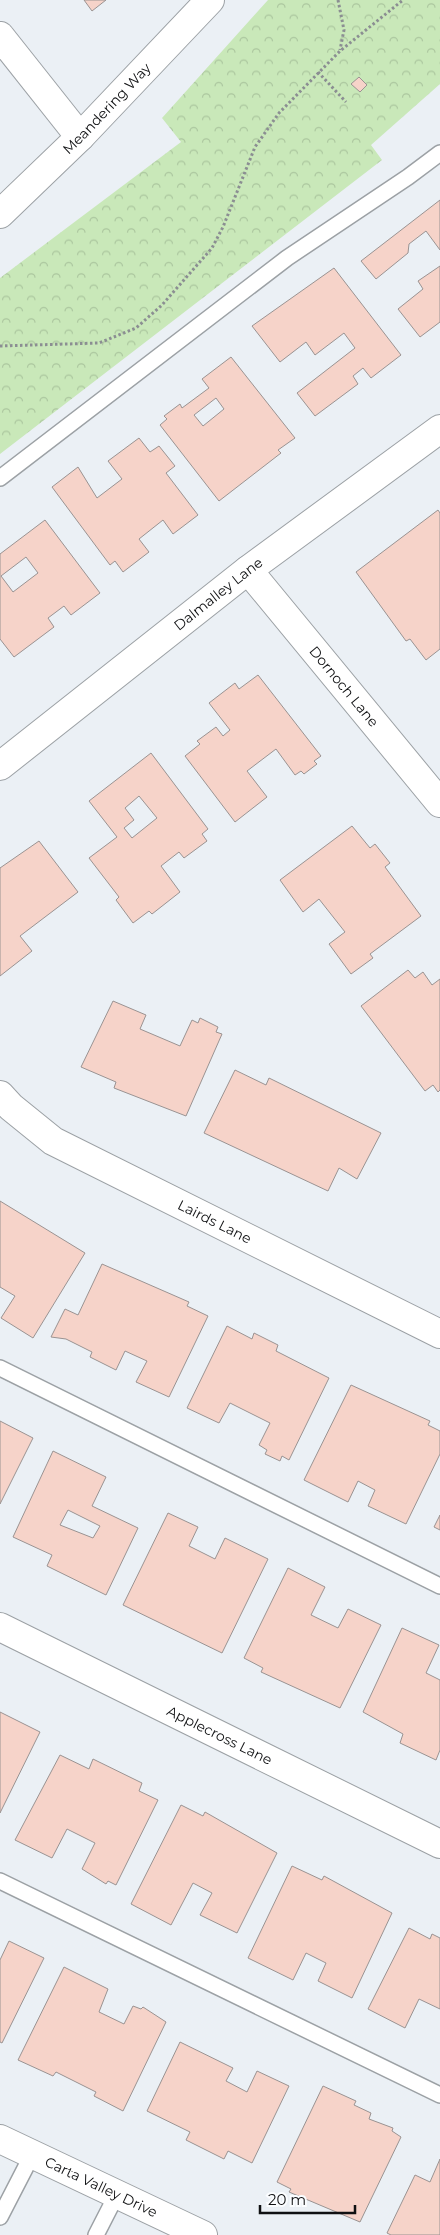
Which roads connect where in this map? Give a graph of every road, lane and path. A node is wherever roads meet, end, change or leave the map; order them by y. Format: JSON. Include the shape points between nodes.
{"nodes":[{"id":1,"x":210,"y":0,"type":"edge"},
{"id":2,"x":338,"y":0,"type":"edge"},
{"id":3,"x":403,"y":0,"type":"edge"},
{"id":4,"x":0,"y":36,"type":"edge"},
{"id":5,"x":340,"y":51,"type":"junction"},
{"id":6,"x":318,"y":72,"type":"junction"},
{"id":7,"x":346,"y":102,"type":"dead end"},
{"id":8,"x":80,"y":137,"type":"junction"},
{"id":9,"x":440,"y":153,"type":"edge"},
{"id":10,"x":0,"y":214,"type":"edge"},
{"id":11,"x":0,"y":346,"type":"edge"},
{"id":12,"x":439,"y":431,"type":"edge"},
{"id":13,"x":0,"y":478,"type":"edge"},
{"id":14,"x":248,"y":570,"type":"junction"},
{"id":15,"x":3,"y":758,"type":"edge"},
{"id":16,"x":440,"y":803,"type":"edge"},
{"id":17,"x":0,"y":1095,"type":"edge"},
{"id":18,"x":440,"y":1334,"type":"edge"},
{"id":19,"x":0,"y":1368,"type":"edge"},
{"id":20,"x":440,"y":1586,"type":"edge"},
{"id":21,"x":0,"y":1628,"type":"edge"},
{"id":22,"x":440,"y":1844,"type":"edge"},
{"id":23,"x":0,"y":1881,"type":"edge"},
{"id":24,"x":440,"y":2094,"type":"edge"},
{"id":25,"x":0,"y":2139,"type":"edge"},
{"id":26,"x":32,"y":2155,"type":"junction"},
{"id":27,"x":117,"y":2194,"type":"junction"},
{"id":28,"x":0,"y":2217,"type":"edge"},
{"id":29,"x":96,"y":2235,"type":"edge"},
{"id":30,"x":203,"y":2235,"type":"edge"}],
"edges":[{"from":1,"to":8,"type":"street","name":"Meandering Way"},
{"from":2,"to":5,"type":"path","via":[[344,30]]},
{"from":3,"to":5,"type":"path"},
{"from":4,"to":8,"type":"street"},
{"from":5,"to":6,"type":"path"},
{"from":6,"to":7,"type":"path"},
{"from":6,"to":11,"type":"path","via":[[279,113],[255,147],[212,248],[162,305],[136,328],[99,343]]},
{"from":8,"to":10,"type":"street","name":"Meandering Way"},
{"from":9,"to":13,"type":"lane","via":[[287,258]]},
{"from":12,"to":14,"type":"street","name":"Dalmalley Lane"},
{"from":14,"to":15,"type":"street","name":"Dalmalley Lane"},
{"from":14,"to":16,"type":"street","name":"Dornoch Lane"},
{"from":17,"to":18,"type":"street","name":"Lairds Lane","via":[[53,1140]]},
{"from":19,"to":20,"type":"lane"},
{"from":21,"to":22,"type":"street","name":"Applecross Lane"},
{"from":23,"to":24,"type":"lane"},
{"from":25,"to":26,"type":"street","name":"Carta Valley Drive"},
{"from":26,"to":27,"type":"street","name":"Carta Valley Drive"},
{"from":26,"to":28,"type":"lane"},
{"from":27,"to":29,"type":"lane"},
{"from":27,"to":30,"type":"street","name":"Carta Valley Drive"}]}
